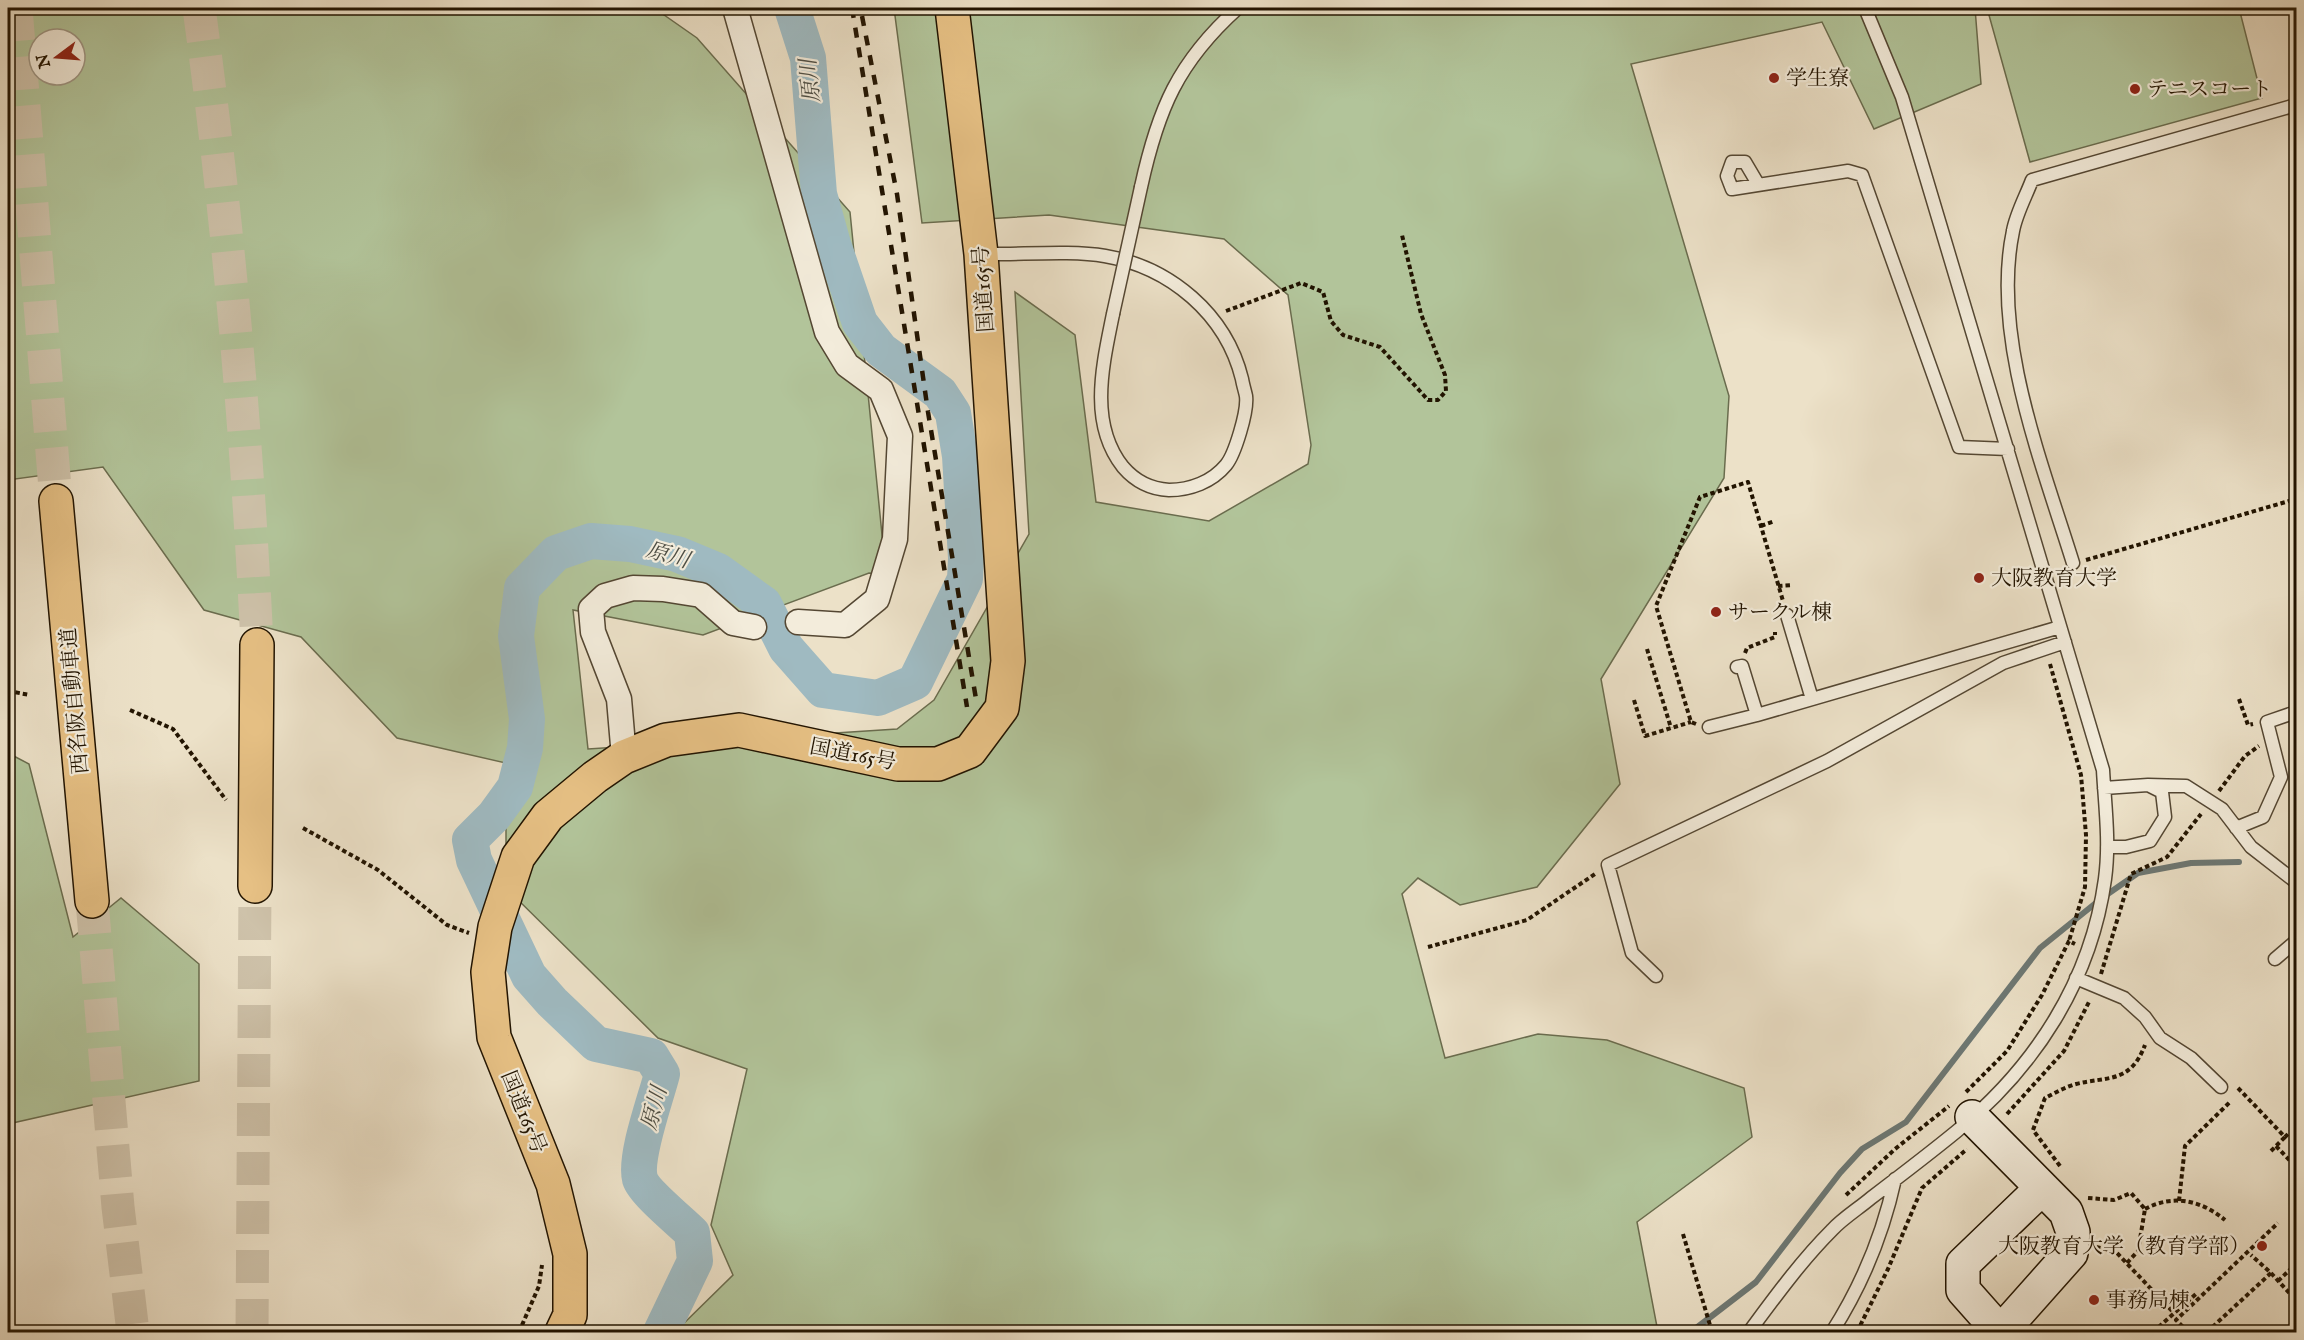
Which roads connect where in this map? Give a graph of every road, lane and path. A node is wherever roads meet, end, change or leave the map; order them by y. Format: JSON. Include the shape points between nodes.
{"nodes":[{"id":1,"x":735,"y":8,"type":"edge"},
{"id":2,"x":952,"y":8,"type":"edge"},
{"id":3,"x":1238,"y":8,"type":"edge"},
{"id":4,"x":1865,"y":8,"type":"edge"},
{"id":5,"x":2296,"y":105,"type":"edge"},
{"id":6,"x":1758,"y":184,"type":"dead end"},
{"id":7,"x":1402,"y":235,"type":"dead end"},
{"id":8,"x":981,"y":254,"type":"junction"},
{"id":9,"x":1211,"y":317,"type":"junction"},
{"id":10,"x":2007,"y":449,"type":"junction"},
{"id":11,"x":2296,"y":499,"type":"edge"},
{"id":12,"x":56,"y":501,"type":"tunnel mouth"},
{"id":13,"x":1775,"y":521,"type":"dead end"},
{"id":14,"x":1761,"y":526,"type":"junction"},
{"id":15,"x":2073,"y":563,"type":"joint"},
{"id":16,"x":1792,"y":585,"type":"dead end"},
{"id":17,"x":1778,"y":586,"type":"junction"},
{"id":18,"x":1786,"y":615,"type":"junction"},
{"id":19,"x":798,"y":622,"type":"dead end"},
{"id":20,"x":754,"y":627,"type":"dead end"},
{"id":21,"x":2060,"y":627,"type":"junction"},
{"id":22,"x":2042,"y":632,"type":"junction"},
{"id":23,"x":2065,"y":642,"type":"junction"},
{"id":24,"x":257,"y":645,"type":"tunnel mouth"},
{"id":25,"x":1647,"y":649,"type":"dead end"},
{"id":26,"x":1740,"y":666,"type":"joint"},
{"id":27,"x":8,"y":691,"type":"edge"},
{"id":28,"x":30,"y":695,"type":"dead end"},
{"id":29,"x":1634,"y":699,"type":"dead end"},
{"id":30,"x":1812,"y":699,"type":"junction"},
{"id":31,"x":130,"y":710,"type":"dead end"},
{"id":32,"x":2296,"y":712,"type":"edge"},
{"id":33,"x":1757,"y":715,"type":"junction"},
{"id":34,"x":1691,"y":722,"type":"junction"},
{"id":35,"x":1708,"y":727,"type":"joint"},
{"id":36,"x":1671,"y":728,"type":"junction"},
{"id":37,"x":2245,"y":756,"type":"dead end"},
{"id":38,"x":624,"y":757,"type":"junction"},
{"id":39,"x":2224,"y":784,"type":"dead end"},
{"id":40,"x":2148,"y":785,"type":"junction"},
{"id":41,"x":2104,"y":788,"type":"junction"},
{"id":42,"x":226,"y":800,"type":"dead end"},
{"id":43,"x":2202,"y":813,"type":"dead end"},
{"id":44,"x":303,"y":828,"type":"dead end"},
{"id":45,"x":2236,"y":828,"type":"junction"},
{"id":46,"x":2107,"y":847,"type":"junction"},
{"id":47,"x":1608,"y":865,"type":"junction"},
{"id":48,"x":2296,"y":882,"type":"edge"},
{"id":49,"x":255,"y":886,"type":"tunnel mouth"},
{"id":50,"x":92,"y":901,"type":"tunnel mouth"},
{"id":51,"x":494,"y":934,"type":"junction"},
{"id":52,"x":2069,"y":941,"type":"junction"},
{"id":53,"x":2296,"y":941,"type":"edge"},
{"id":54,"x":2078,"y":945,"type":"dead end"},
{"id":55,"x":1428,"y":947,"type":"dead end"},
{"id":56,"x":2275,"y":959,"type":"dead end"},
{"id":57,"x":1656,"y":976,"type":"dead end"},
{"id":58,"x":2076,"y":978,"type":"junction"},
{"id":59,"x":2099,"y":980,"type":"dead end"},
{"id":60,"x":2092,"y":995,"type":"dead end"},
{"id":61,"x":2152,"y":1026,"type":"junction"},
{"id":62,"x":2221,"y":1087,"type":"dead end"},
{"id":63,"x":2238,"y":1088,"type":"dead end"},
{"id":64,"x":1983,"y":1126,"type":"junction"},
{"id":65,"x":2296,"y":1126,"type":"edge"},
{"id":66,"x":2285,"y":1137,"type":"junction"},
{"id":67,"x":2276,"y":1146,"type":"junction"},
{"id":68,"x":2271,"y":1151,"type":"dead end"},
{"id":69,"x":2296,"y":1167,"type":"edge"},
{"id":70,"x":1896,"y":1179,"type":"junction"},
{"id":71,"x":2053,"y":1180,"type":"joint"},
{"id":72,"x":2084,"y":1197,"type":"dead end"},
{"id":73,"x":1840,"y":1200,"type":"dead end"},
{"id":74,"x":2145,"y":1209,"type":"junction"},
{"id":75,"x":2225,"y":1220,"type":"dead end"},
{"id":76,"x":2278,"y":1223,"type":"dead end"},
{"id":77,"x":1683,"y":1234,"type":"dead end"},
{"id":78,"x":2094,"y":1246,"type":"dead end"},
{"id":79,"x":2251,"y":1255,"type":"dead end"},
{"id":80,"x":542,"y":1263,"type":"dead end"},
{"id":81,"x":2127,"y":1263,"type":"junction"},
{"id":82,"x":2296,"y":1264,"type":"edge"},
{"id":83,"x":2271,"y":1273,"type":"junction"},
{"id":84,"x":2278,"y":1281,"type":"junction"},
{"id":85,"x":2197,"y":1293,"type":"dead end"},
{"id":86,"x":2294,"y":1298,"type":"dead end"},
{"id":87,"x":2174,"y":1313,"type":"junction"},
{"id":88,"x":2296,"y":1320,"type":"edge"},
{"id":89,"x":2181,"y":1325,"type":"junction"},
{"id":90,"x":519,"y":1332,"type":"edge"},
{"id":91,"x":562,"y":1332,"type":"edge"},
{"id":92,"x":1712,"y":1332,"type":"edge"},
{"id":93,"x":1749,"y":1332,"type":"edge"},
{"id":94,"x":1832,"y":1332,"type":"edge"},
{"id":95,"x":1857,"y":1332,"type":"edge"},
{"id":96,"x":2153,"y":1332,"type":"edge"},
{"id":97,"x":2174,"y":1332,"type":"edge"},
{"id":98,"x":2189,"y":1332,"type":"edge"},
{"id":99,"x":2207,"y":1332,"type":"edge"},
{"id":100,"x":2283,"y":1332,"type":"edge"}],
"edges":[{"from":1,"to":19,"type":"street","via":[[827,332],[847,365],[880,390],[900,436],[895,539],[877,599],[845,625]]},
{"from":2,"to":8,"type":"highway","name":"国道165号"},
{"from":3,"to":9,"type":"lane","bridge":true,"via":[[1198,46],[1168,95],[1152,136],[1102,372],[1103,422],[1113,454],[1132,478],[1157,489],[1179,490],[1205,482],[1227,464],[1240,430],[1246,398],[1237,359]]},
{"from":4,"to":10,"type":"lane","via":[[1902,97]]},
{"from":5,"to":15,"type":"lane","via":[[2032,180],[2013,230],[2008,289],[2013,348],[2020,390]]},
{"from":6,"to":10,"type":"lane","via":[[1848,171],[1863,175],[1959,447]]},
{"from":7,"to":9,"type":"path","via":[[1421,314],[1445,375],[1446,391],[1438,400],[1428,400],[1380,347],[1343,335],[1331,321],[1323,292],[1301,283]]},
{"from":8,"to":9,"type":"lane","via":[[1103,256],[1139,264],[1187,291]]},
{"from":8,"to":38,"type":"highway","name":"国道165号","via":[[1008,661],[1002,708],[970,751],[938,764],[898,764],[739,730],[666,740]]},
{"from":10,"to":21,"type":"lane"},
{"from":11,"to":15,"type":"path"},
{"from":12,"to":50,"type":"highway","name":"西名阪自動車道"},
{"from":13,"to":14,"type":"path"},
{"from":14,"to":17,"type":"path"},
{"from":14,"to":34,"type":"path","via":[[1748,482],[1700,497],[1656,606]]},
{"from":16,"to":17,"type":"path"},
{"from":17,"to":18,"type":"path"},
{"from":18,"to":26,"type":"path","via":[[1774,618],[1775,637],[1747,648]]},
{"from":18,"to":30,"type":"lane"},
{"from":20,"to":38,"type":"street","via":[[733,623],[701,595],[663,589],[633,588],[605,596],[591,609],[593,632],[619,699]]},
{"from":21,"to":22,"type":"lane"},
{"from":21,"to":23,"type":"lane"},
{"from":22,"to":30,"type":"lane"},
{"from":22,"to":52,"type":"path","via":[[2081,775],[2085,887]]},
{"from":23,"to":41,"type":"lane","via":[[2103,770]]},
{"from":23,"to":47,"type":"lane","via":[[2003,663],[1827,761]]},
{"from":24,"to":49,"type":"highway"},
{"from":25,"to":36,"type":"path"},
{"from":26,"to":33,"type":"lane"},
{"from":27,"to":28,"type":"path"},
{"from":29,"to":36,"type":"path","via":[[1645,736]]},
{"from":30,"to":33,"type":"lane"},
{"from":31,"to":42,"type":"path","via":[[173,729]]},
{"from":32,"to":45,"type":"lane","via":[[2267,722],[2281,777],[2264,817]]},
{"from":33,"to":35,"type":"lane"},
{"from":34,"to":35,"type":"path"},
{"from":34,"to":36,"type":"path"},
{"from":37,"to":39,"type":"path"},
{"from":38,"to":51,"type":"highway","name":"国道165号","via":[[548,816],[518,857]]},
{"from":40,"to":41,"type":"lane"},
{"from":40,"to":45,"type":"lane","via":[[2186,786],[2222,809]]},
{"from":40,"to":46,"type":"lane","via":[[2162,792],[2165,818],[2150,841]]},
{"from":41,"to":46,"type":"lane"},
{"from":43,"to":59,"type":"path","via":[[2167,857],[2131,874]]},
{"from":44,"to":51,"type":"path","via":[[378,870],[447,926]]},
{"from":45,"to":48,"type":"lane","via":[[2251,847]]},
{"from":46,"to":58,"type":"lane","via":[[2105,879],[2090,946]]},
{"from":47,"to":55,"type":"path","via":[[1527,920]]},
{"from":47,"to":57,"type":"lane","via":[[1632,952]]},
{"from":51,"to":91,"type":"highway","name":"国道165号","via":[[488,972],[494,1037],[553,1184],[570,1254],[570,1315]]},
{"from":52,"to":54,"type":"path"},
{"from":52,"to":73,"type":"path","via":[[2007,1051],[1966,1092]]},
{"from":53,"to":56,"type":"lane"},
{"from":58,"to":61,"type":"lane","via":[[2124,998]]},
{"from":58,"to":64,"type":"lane","via":[[2063,1009]]},
{"from":60,"to":64,"type":"path","via":[[2064,1051]]},
{"from":61,"to":62,"type":"lane","via":[[2160,1038],[2192,1058]]},
{"from":61,"to":71,"type":"path","via":[[2139,1060],[2112,1080],[2075,1084],[2045,1098],[2033,1130]]},
{"from":63,"to":66,"type":"path"},
{"from":64,"to":70,"type":"lane"},
{"from":64,"to":71,"type":"street"},
{"from":64,"to":95,"type":"path","via":[[1922,1188]]},
{"from":65,"to":66,"type":"path"},
{"from":66,"to":67,"type":"path"},
{"from":67,"to":68,"type":"path"},
{"from":67,"to":69,"type":"path"},
{"from":70,"to":93,"type":"lane","via":[[1833,1228]]},
{"from":70,"to":94,"type":"lane","via":[[1887,1218],[1855,1297]]},
{"from":72,"to":74,"type":"path","via":[[2114,1200],[2131,1193]]},
{"from":74,"to":75,"type":"path","via":[[2160,1201],[2189,1200],[2210,1207]]},
{"from":74,"to":81,"type":"path","via":[[2138,1251]]},
{"from":76,"to":89,"type":"path","via":[[2176,1320]]},
{"from":77,"to":92,"type":"path"},
{"from":78,"to":81,"type":"path","via":[[2115,1251]]},
{"from":79,"to":83,"type":"path"},
{"from":80,"to":90,"type":"path","via":[[539,1286]]},
{"from":81,"to":87,"type":"path"},
{"from":82,"to":84,"type":"path"},
{"from":83,"to":84,"type":"path"},
{"from":83,"to":99,"type":"path"},
{"from":84,"to":86,"type":"path"},
{"from":85,"to":87,"type":"path"},
{"from":87,"to":96,"type":"path"},
{"from":88,"to":100,"type":"path"},
{"from":89,"to":97,"type":"path"},
{"from":89,"to":98,"type":"path"}]}
